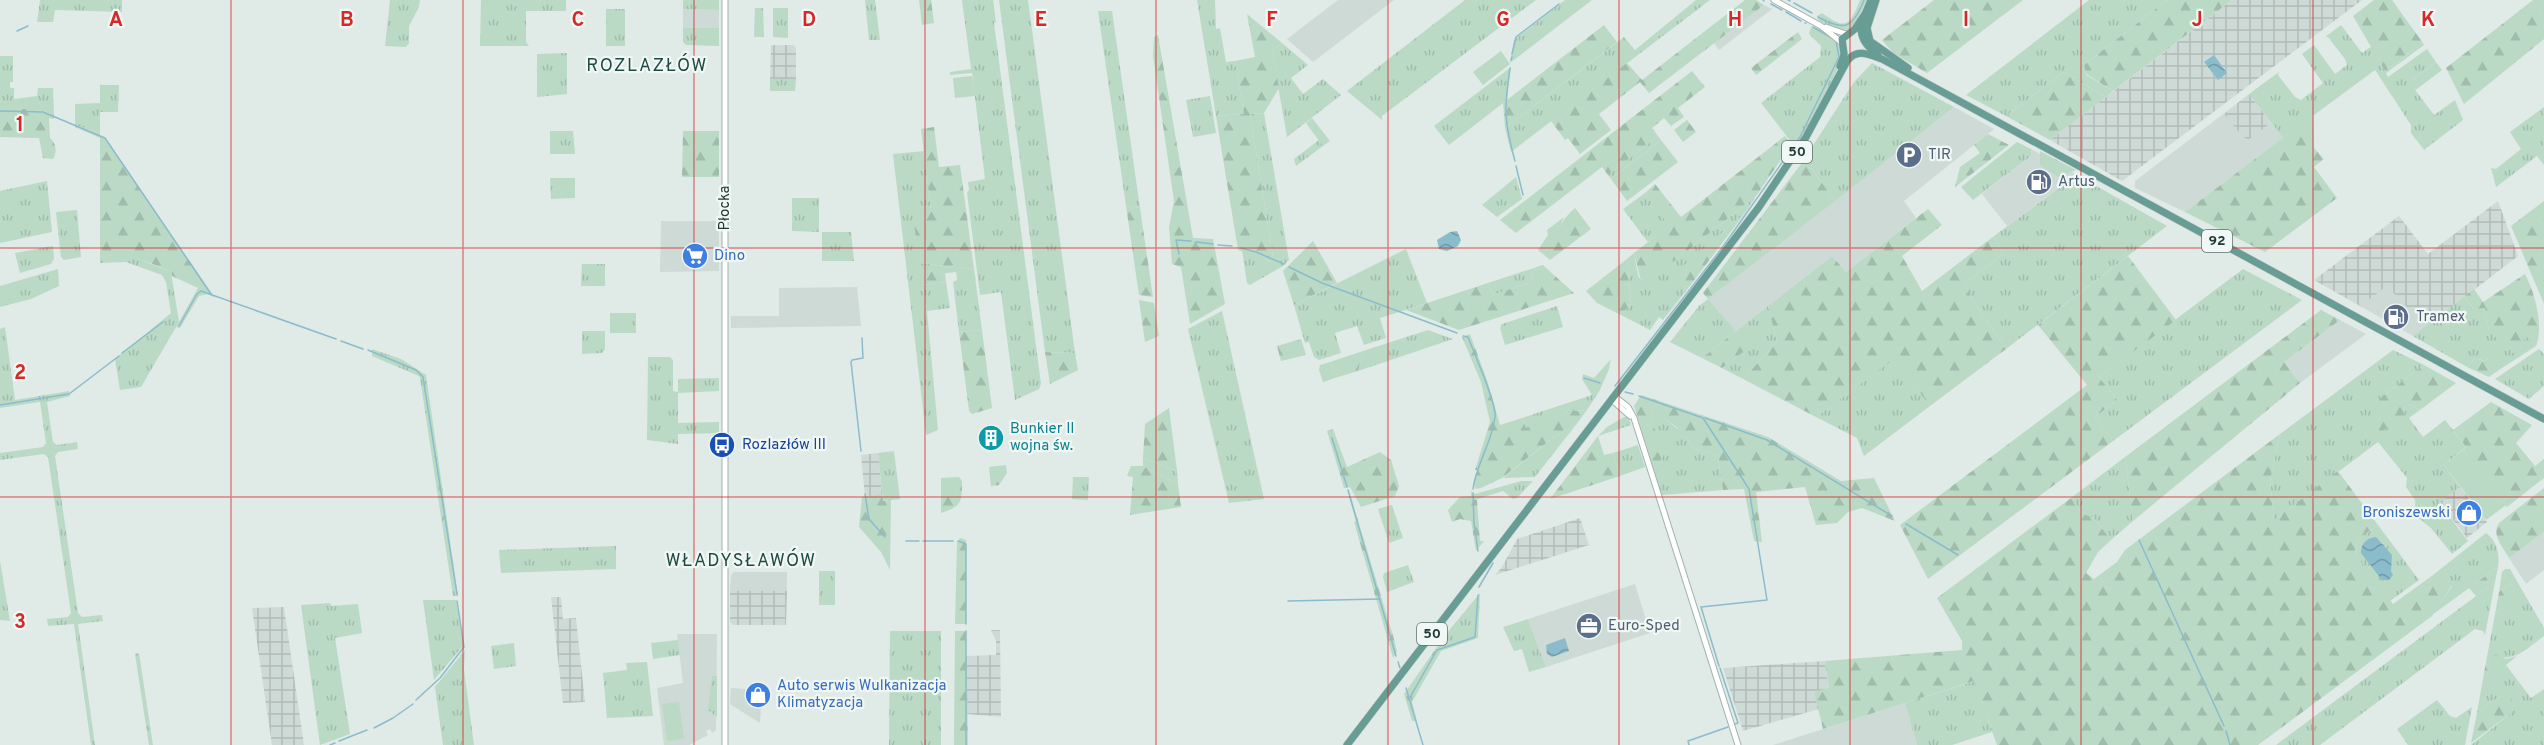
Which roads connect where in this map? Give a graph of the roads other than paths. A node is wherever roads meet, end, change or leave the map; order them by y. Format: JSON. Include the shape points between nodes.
{"nodes":[{"id":1,"x":725,"y":0,"type":"edge"},
{"id":2,"x":1774,"y":0,"type":"edge"},
{"id":3,"x":1871,"y":0,"type":"edge"},
{"id":4,"x":1876,"y":0,"type":"edge"},
{"id":5,"x":1867,"y":11,"type":"junction"},
{"id":6,"x":1821,"y":26,"type":"junction"},
{"id":7,"x":1849,"y":33,"type":"junction"},
{"id":8,"x":1861,"y":35,"type":"junction"},
{"id":9,"x":1864,"y":44,"type":"junction"},
{"id":10,"x":1842,"y":46,"type":"junction"},
{"id":11,"x":1856,"y":53,"type":"junction"},
{"id":12,"x":1882,"y":59,"type":"junction"},
{"id":13,"x":1915,"y":77,"type":"junction"},
{"id":14,"x":1833,"y":87,"type":"junction"},
{"id":15,"x":1613,"y":398,"type":"junction"},
{"id":16,"x":2544,"y":419,"type":"edge"},
{"id":17,"x":725,"y":745,"type":"edge"},
{"id":18,"x":1347,"y":745,"type":"edge"},
{"id":19,"x":1738,"y":745,"type":"edge"}],
"edges":[{"from":1,"to":17,"type":"street","name":"Płocka"},
{"from":2,"to":6,"type":"street"},
{"from":3,"to":5,"type":"main road","number":"50"},
{"from":4,"to":13,"type":"main road","number":"92","via":[[1868,28],[1870,43]]},
{"from":5,"to":7,"type":"main road","number":"50"},
{"from":5,"to":8,"type":"main road","number":"50"},
{"from":6,"to":7,"type":"street"},
{"from":6,"to":10,"type":"street"},
{"from":7,"to":8,"type":"main road"},
{"from":7,"to":10,"type":"main road","number":"50"},
{"from":8,"to":9,"type":"main road"},
{"from":9,"to":11,"type":"main road","number":"50"},
{"from":9,"to":12,"type":"main road","number":"92"},
{"from":10,"to":11,"type":"main road"},
{"from":10,"to":14,"type":"main road","number":"50","via":[[1843,59]]},
{"from":11,"to":12,"type":"main road","number":"92"},
{"from":11,"to":14,"type":"main road","number":"50"},
{"from":12,"to":13,"type":"main road","number":"92"},
{"from":13,"to":16,"type":"main road","number":"92"},
{"from":14,"to":15,"type":"main road","number":"50","via":[[1766,197]]},
{"from":15,"to":18,"type":"main road","number":"50"},
{"from":15,"to":19,"type":"street","via":[[1636,426]]}]}
